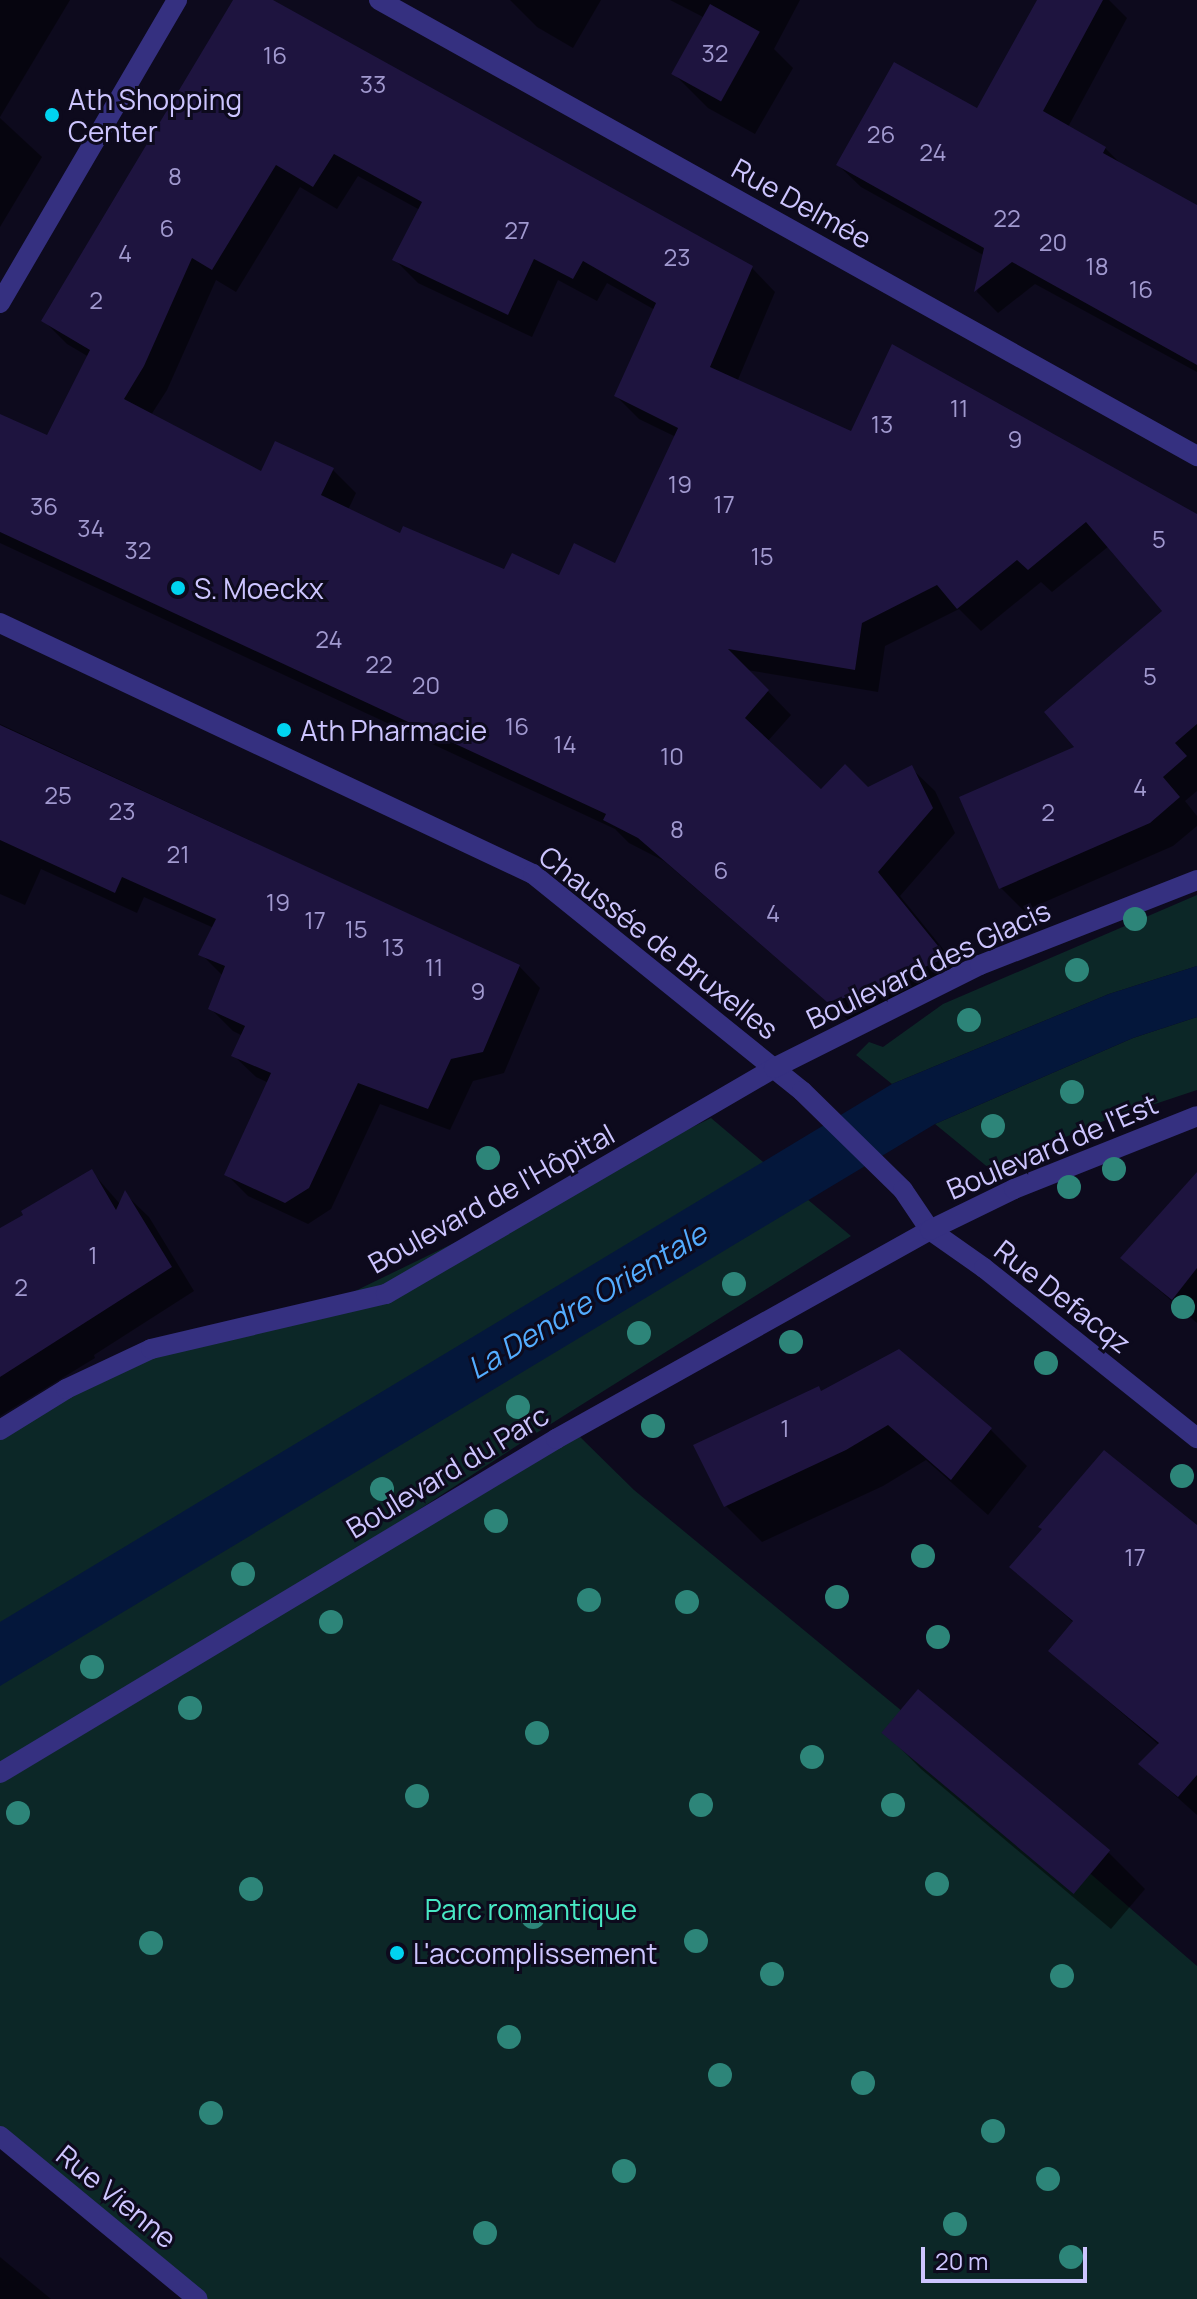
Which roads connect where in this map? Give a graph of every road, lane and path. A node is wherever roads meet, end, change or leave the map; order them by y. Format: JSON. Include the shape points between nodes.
{"nodes":[{"id":1,"x":177,"y":0,"type":"edge"},
{"id":2,"x":379,"y":0,"type":"edge"},
{"id":3,"x":0,"y":303,"type":"edge"},
{"id":4,"x":1197,"y":456,"type":"edge"},
{"id":5,"x":0,"y":623,"type":"edge"},
{"id":6,"x":1197,"y":880,"type":"edge"},
{"id":7,"x":774,"y":1068,"type":"junction"},
{"id":8,"x":1197,"y":1116,"type":"edge"},
{"id":9,"x":903,"y":1190,"type":"joint"},
{"id":10,"x":930,"y":1230,"type":"junction"},
{"id":11,"x":0,"y":1430,"type":"edge"},
{"id":12,"x":1197,"y":1438,"type":"edge"},
{"id":13,"x":0,"y":1773,"type":"edge"},
{"id":14,"x":0,"y":2136,"type":"edge"},
{"id":15,"x":198,"y":2299,"type":"edge"}],
"edges":[{"from":1,"to":3,"type":"street"},
{"from":2,"to":4,"type":"street","name":"Rue Delmée"},
{"from":5,"to":7,"type":"street","name":"Chaussée de Bruxelles","via":[[533,874]]},
{"from":6,"to":7,"type":"street","name":"Boulevard des Glacis","via":[[980,965]]},
{"from":7,"to":9,"type":"street","name":"Chaussée de Bruxelles"},
{"from":7,"to":11,"type":"street","name":"Boulevard de l'Hôpital","via":[[386,1294],[151,1349],[66,1389]]},
{"from":8,"to":10,"type":"street","name":"Boulevard de l'Est","via":[[1014,1189]]},
{"from":9,"to":10,"type":"street","name":"Rue Defacqz"},
{"from":10,"to":12,"type":"street","name":"Rue Defacqz"},
{"from":10,"to":13,"type":"street","name":"Boulevard du Parc","via":[[543,1447]]},
{"from":14,"to":15,"type":"street","name":"Rue Vienne"}]}
